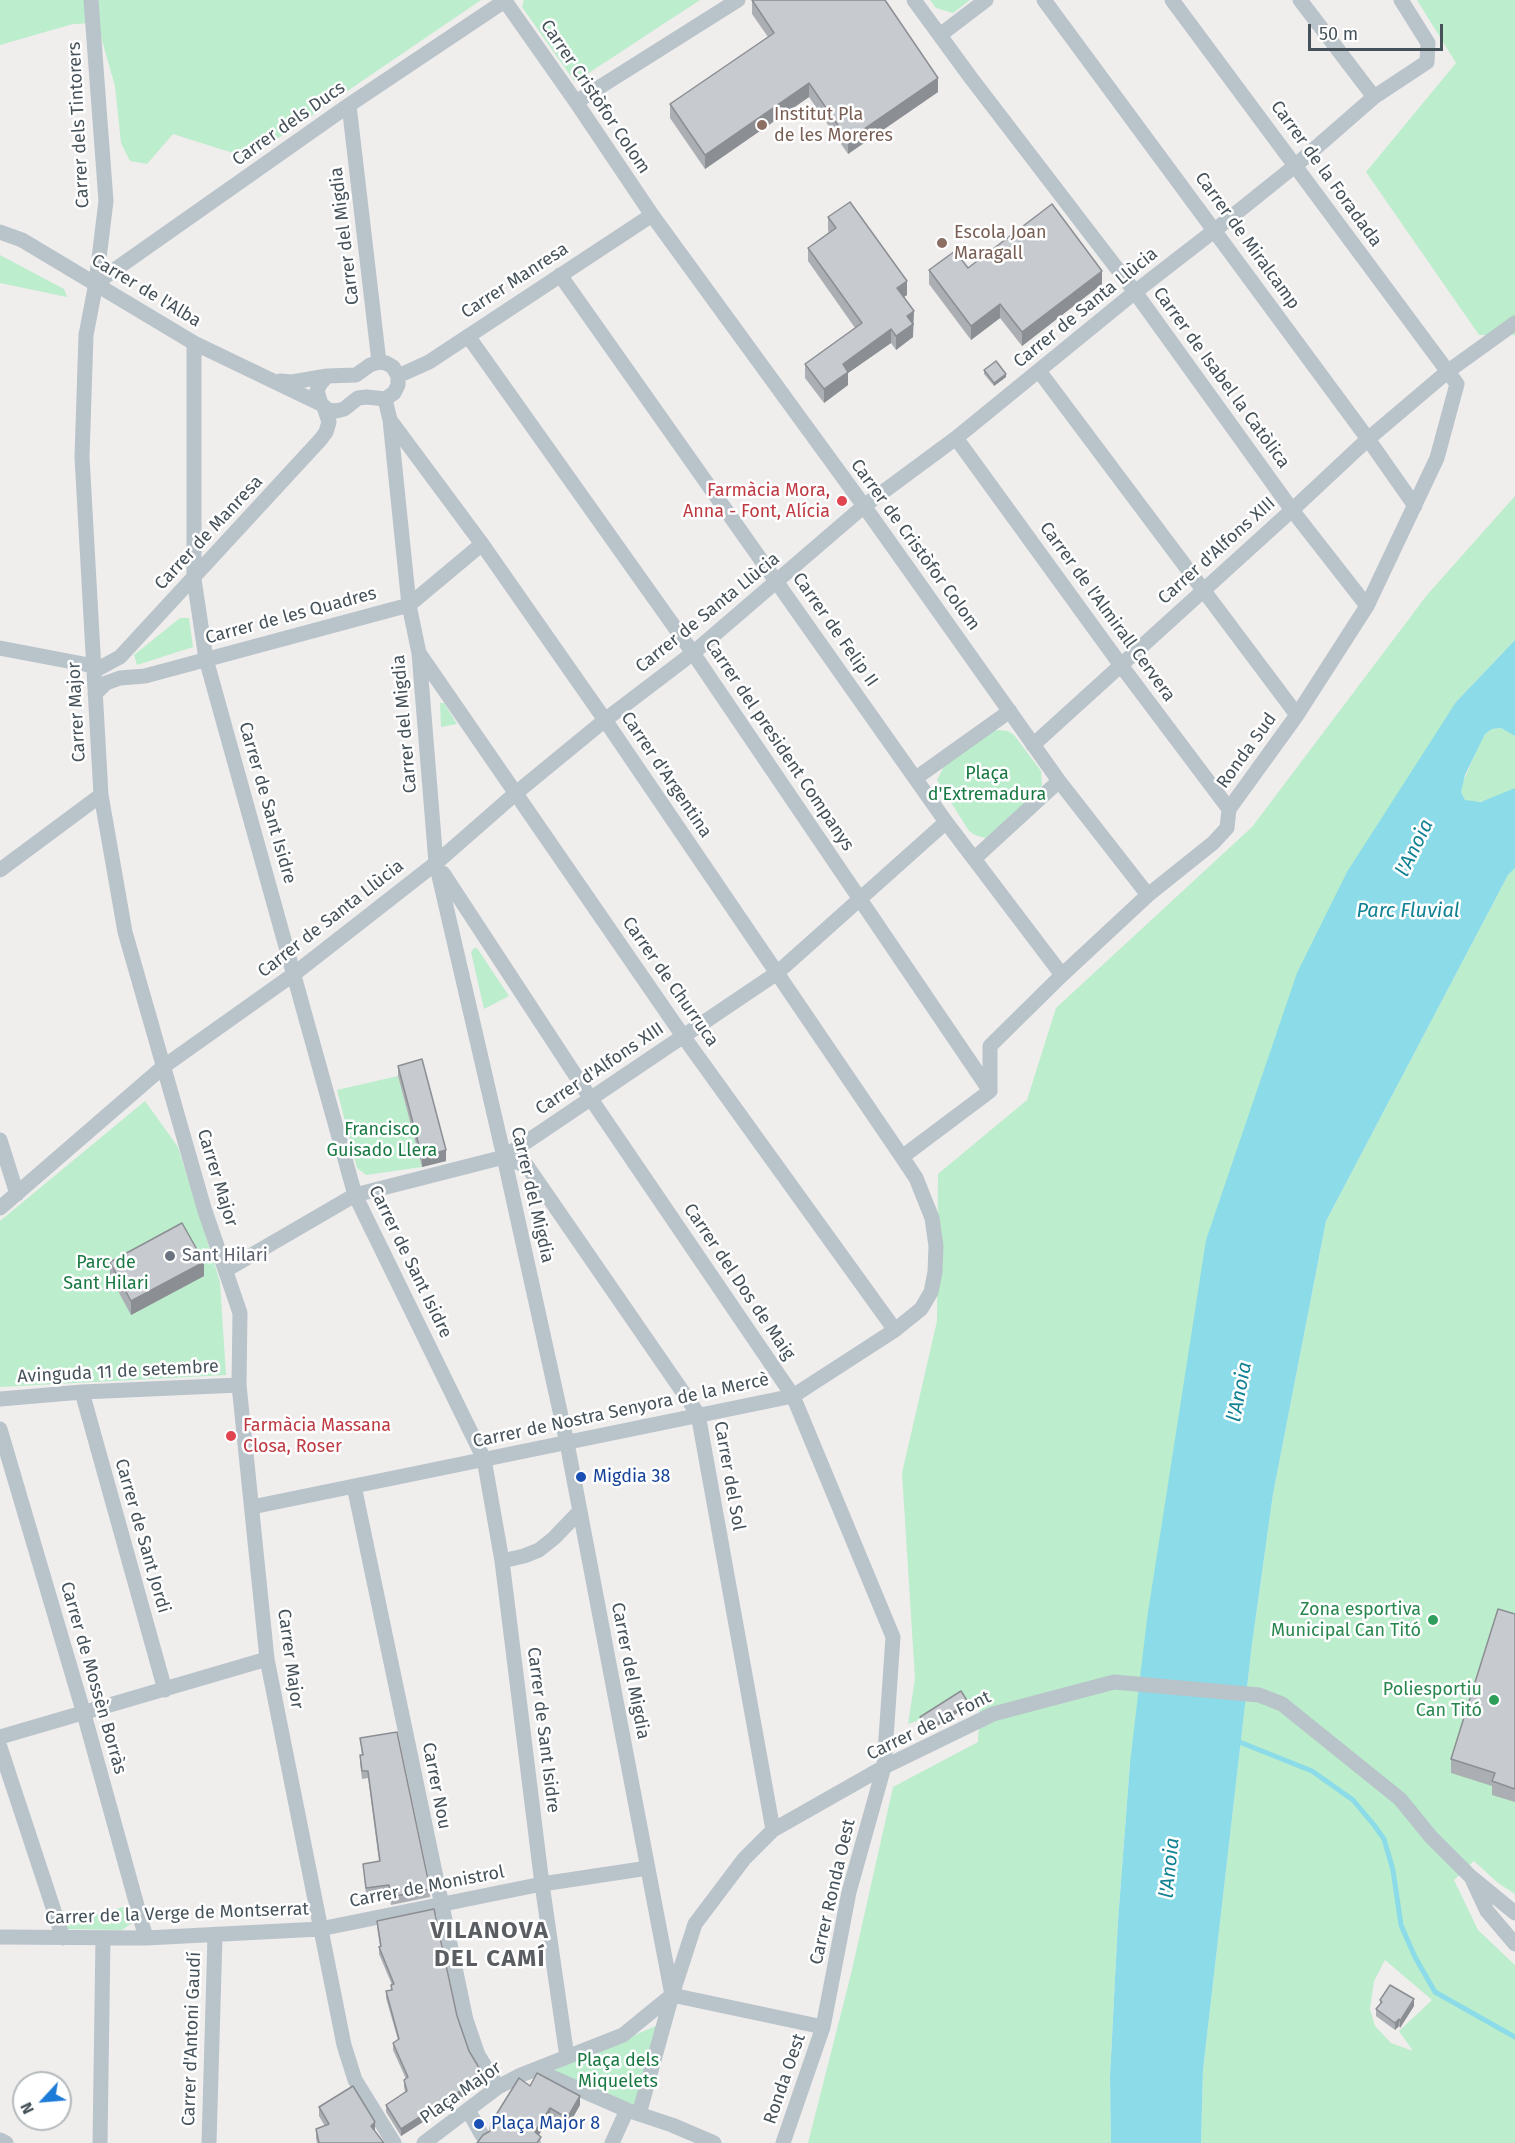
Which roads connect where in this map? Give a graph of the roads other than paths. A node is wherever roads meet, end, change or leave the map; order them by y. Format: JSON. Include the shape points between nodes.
{"nodes":[{"id":1,"x":91,"y":0,"type":"edge"},
{"id":2,"x":505,"y":0,"type":"edge"},
{"id":3,"x":738,"y":0,"type":"edge"},
{"id":4,"x":914,"y":0,"type":"edge"},
{"id":5,"x":986,"y":0,"type":"edge"},
{"id":6,"x":1044,"y":0,"type":"edge"},
{"id":7,"x":1172,"y":0,"type":"edge"},
{"id":8,"x":1300,"y":0,"type":"edge"},
{"id":9,"x":1401,"y":0,"type":"edge"},
{"id":10,"x":940,"y":35,"type":"junction"},
{"id":11,"x":1374,"y":97,"type":"junction"},
{"id":12,"x":576,"y":102,"type":"junction"},
{"id":13,"x":349,"y":105,"type":"junction"},
{"id":14,"x":1296,"y":165,"type":"junction"},
{"id":15,"x":652,"y":216,"type":"junction"},
{"id":16,"x":1215,"y":230,"type":"junction"},
{"id":17,"x":0,"y":232,"type":"edge"},
{"id":18,"x":560,"y":275,"type":"junction"},
{"id":19,"x":96,"y":283,"type":"junction"},
{"id":20,"x":1135,"y":292,"type":"junction"},
{"id":21,"x":1515,"y":323,"type":"edge"},
{"id":22,"x":468,"y":336,"type":"junction"},
{"id":23,"x":194,"y":343,"type":"junction"},
{"id":24,"x":379,"y":362,"type":"junction"},
{"id":25,"x":1039,"y":371,"type":"junction"},
{"id":26,"x":1447,"y":372,"type":"junction"},
{"id":27,"x":327,"y":376,"type":"junction"},
{"id":28,"x":398,"y":376,"type":"junction"},
{"id":29,"x":274,"y":380,"type":"junction"},
{"id":30,"x":385,"y":399,"type":"junction"},
{"id":31,"x":322,"y":405,"type":"junction"},
{"id":32,"x":390,"y":420,"type":"junction"},
{"id":33,"x":956,"y":438,"type":"junction"},
{"id":34,"x":1368,"y":439,"type":"junction"},
{"id":35,"x":864,"y":506,"type":"junction"},
{"id":36,"x":1415,"y":506,"type":"junction"},
{"id":37,"x":1292,"y":510,"type":"junction"},
{"id":38,"x":482,"y":544,"type":"junction"},
{"id":39,"x":194,"y":579,"type":"junction"},
{"id":40,"x":777,"y":582,"type":"junction"},
{"id":41,"x":1204,"y":589,"type":"junction"},
{"id":42,"x":409,"y":605,"type":"junction"},
{"id":43,"x":1367,"y":606,"type":"junction"},
{"id":44,"x":0,"y":648,"type":"edge"},
{"id":45,"x":419,"y":652,"type":"junction"},
{"id":46,"x":693,"y":653,"type":"junction"},
{"id":47,"x":120,"y":657,"type":"junction"},
{"id":48,"x":206,"y":659,"type":"junction"},
{"id":49,"x":1120,"y":664,"type":"junction"},
{"id":50,"x":94,"y":668,"type":"junction"},
{"id":51,"x":146,"y":675,"type":"junction"},
{"id":52,"x":95,"y":694,"type":"junction"},
{"id":53,"x":1010,"y":711,"type":"junction"},
{"id":54,"x":1297,"y":715,"type":"junction"},
{"id":55,"x":605,"y":720,"type":"junction"},
{"id":56,"x":1033,"y":745,"type":"junction"},
{"id":57,"x":916,"y":778,"type":"junction"},
{"id":58,"x":1059,"y":781,"type":"junction"},
{"id":59,"x":516,"y":793,"type":"junction"},
{"id":60,"x":101,"y":795,"type":"junction"},
{"id":61,"x":1229,"y":809,"type":"junction"},
{"id":62,"x":946,"y":822,"type":"junction"},
{"id":63,"x":975,"y":858,"type":"junction"},
{"id":64,"x":436,"y":862,"type":"junction"},
{"id":65,"x":0,"y":870,"type":"edge"},
{"id":66,"x":1148,"y":895,"type":"junction"},
{"id":67,"x":859,"y":899,"type":"junction"},
{"id":68,"x":777,"y":973,"type":"junction"},
{"id":69,"x":294,"y":974,"type":"junction"},
{"id":70,"x":1062,"y":975,"type":"junction"},
{"id":71,"x":683,"y":1036,"type":"junction"},
{"id":72,"x":163,"y":1067,"type":"junction"},
{"id":73,"x":990,"y":1092,"type":"junction"},
{"id":74,"x":591,"y":1099,"type":"junction"},
{"id":75,"x":0,"y":1140,"type":"edge"},
{"id":76,"x":504,"y":1157,"type":"junction"},
{"id":77,"x":902,"y":1157,"type":"junction"},
{"id":78,"x":17,"y":1194,"type":"junction"},
{"id":79,"x":354,"y":1195,"type":"junction"},
{"id":80,"x":0,"y":1208,"type":"edge"},
{"id":81,"x":226,"y":1270,"type":"junction"},
{"id":82,"x":895,"y":1330,"type":"junction"},
{"id":83,"x":238,"y":1385,"type":"junction"},
{"id":84,"x":82,"y":1392,"type":"junction"},
{"id":85,"x":793,"y":1396,"type":"junction"},
{"id":86,"x":0,"y":1399,"type":"edge"},
{"id":87,"x":698,"y":1414,"type":"junction"},
{"id":88,"x":0,"y":1429,"type":"edge"},
{"id":89,"x":567,"y":1443,"type":"junction"},
{"id":90,"x":484,"y":1459,"type":"junction"},
{"id":91,"x":354,"y":1486,"type":"junction"},
{"id":92,"x":252,"y":1507,"type":"junction"},
{"id":93,"x":580,"y":1511,"type":"junction"},
{"id":94,"x":502,"y":1561,"type":"junction"},
{"id":95,"x":267,"y":1659,"type":"junction"},
{"id":96,"x":165,"y":1690,"type":"junction"},
{"id":97,"x":84,"y":1714,"type":"junction"},
{"id":98,"x":0,"y":1737,"type":"edge"},
{"id":99,"x":0,"y":1747,"type":"edge"},
{"id":100,"x":884,"y":1767,"type":"junction"},
{"id":101,"x":773,"y":1830,"type":"junction"},
{"id":102,"x":648,"y":1868,"type":"junction"},
{"id":103,"x":1470,"y":1876,"type":"junction"},
{"id":104,"x":542,"y":1884,"type":"junction"},
{"id":105,"x":442,"y":1904,"type":"junction"},
{"id":106,"x":1515,"y":1912,"type":"edge"},
{"id":107,"x":320,"y":1929,"type":"junction"},
{"id":108,"x":215,"y":1936,"type":"junction"},
{"id":109,"x":0,"y":1937,"type":"edge"},
{"id":110,"x":63,"y":1938,"type":"junction"},
{"id":111,"x":103,"y":1938,"type":"junction"},
{"id":112,"x":146,"y":1938,"type":"junction"},
{"id":113,"x":1515,"y":1944,"type":"edge"},
{"id":114,"x":672,"y":1995,"type":"junction"},
{"id":115,"x":824,"y":2027,"type":"junction"},
{"id":116,"x":567,"y":2057,"type":"junction"},
{"id":117,"x":528,"y":2072,"type":"junction"},
{"id":118,"x":498,"y":2087,"type":"junction"},
{"id":119,"x":468,"y":2110,"type":"junction"},
{"id":120,"x":633,"y":2112,"type":"junction"},
{"id":121,"x":0,"y":2140,"type":"edge"},
{"id":122,"x":485,"y":2140,"type":"edge"},
{"id":123,"x":6,"y":2143,"type":"edge"},
{"id":124,"x":100,"y":2143,"type":"edge"},
{"id":125,"x":209,"y":2143,"type":"edge"},
{"id":126,"x":394,"y":2143,"type":"edge"},
{"id":127,"x":424,"y":2143,"type":"edge"},
{"id":128,"x":612,"y":2143,"type":"edge"},
{"id":129,"x":714,"y":2143,"type":"edge"},
{"id":130,"x":783,"y":2143,"type":"edge"}],
"edges":[{"from":1,"to":19,"type":"street","name":"Carrer dels Tintorers","via":[[106,201]]},
{"from":2,"to":12,"type":"street","name":"Carrer Cristòfor Colom"},
{"from":2,"to":13,"type":"street","name":"Carrer dels Ducs"},
{"from":3,"to":12,"type":"street"},
{"from":4,"to":10,"type":"street","name":"Carrer de Isabel la Catòlica"},
{"from":5,"to":10,"type":"street"},
{"from":6,"to":16,"type":"street","name":"Carrer de Miralcamp"},
{"from":7,"to":14,"type":"street","name":"Carrer de la Foradada"},
{"from":8,"to":11,"type":"street"},
{"from":9,"to":11,"type":"street","name":"Carrer de Santa Llùcia","via":[[1428,43],[1427,62]]},
{"from":10,"to":20,"type":"street","name":"Carrer de Isabel la Catòlica"},
{"from":11,"to":14,"type":"street","name":"Carrer de Santa Llùcia"},
{"from":12,"to":15,"type":"street","name":"Carrer Cristòfor Colom"},
{"from":13,"to":19,"type":"street","name":"Carrer dels Ducs"},
{"from":13,"to":24,"type":"street","name":"Carrer del Migdia"},
{"from":14,"to":16,"type":"street","name":"Carrer de Santa Llùcia"},
{"from":14,"to":26,"type":"street","name":"Carrer de la Foradada"},
{"from":15,"to":18,"type":"street","name":"Carrer Manresa"},
{"from":15,"to":35,"type":"street","name":"Carrer de Cristòfor Colom"},
{"from":16,"to":20,"type":"street","name":"Carrer de Santa Llùcia"},
{"from":16,"to":34,"type":"street","name":"Carrer de Miralcamp"},
{"from":17,"to":19,"type":"street","name":"Carrer de l'Alba","via":[[22,240]]},
{"from":18,"to":22,"type":"street","name":"Carrer Manresa"},
{"from":18,"to":40,"type":"street","name":"Carrer de Felip II"},
{"from":19,"to":23,"type":"street","name":"Carrer de l'Alba"},
{"from":19,"to":50,"type":"street","name":"Carrer Major","via":[[86,335],[82,457]]},
{"from":20,"to":25,"type":"street","name":"Carrer de Santa Llùcia"},
{"from":20,"to":37,"type":"street","name":"Carrer de Isabel la Catòlica"},
{"from":21,"to":26,"type":"street","name":"Carrer d'Alfons XIII"},
{"from":22,"to":28,"type":"street","name":"Carrer Manresa","via":[[429,362]]},
{"from":22,"to":46,"type":"street","name":"Carrer del president Companys"},
{"from":23,"to":29,"type":"street","name":"Carrer de l'Alba"},
{"from":23,"to":39,"type":"street","name":"Carrer de Sant Isidre"},
{"from":24,"to":27,"type":"street","name":"Carrer de l'Alba","via":[[356,375]]},
{"from":24,"to":28,"type":"street","via":[[393,368]]},
{"from":25,"to":33,"type":"street","name":"Carrer de Santa Llùcia"},
{"from":25,"to":41,"type":"street"},
{"from":26,"to":34,"type":"street","name":"Carrer d'Alfons XIII"},
{"from":26,"to":36,"type":"street","name":"Ronda Sud","via":[[1457,384],[1437,458]]},
{"from":27,"to":29,"type":"street","name":"Carrer de l'Alba"},
{"from":27,"to":31,"type":"street","name":"Carrer de Manresa","via":[[317,392]]},
{"from":28,"to":30,"type":"street","via":[[394,393]]},
{"from":29,"to":31,"type":"street","name":"Carrer de l'Alba"},
{"from":30,"to":31,"type":"street","via":[[358,398],[336,411]]},
{"from":30,"to":32,"type":"street","name":"Carrer del Migdia"},
{"from":31,"to":39,"type":"street","name":"Carrer de Manresa","via":[[329,422],[321,439]]},
{"from":32,"to":38,"type":"street","name":"Carrer d'Argentina"},
{"from":32,"to":42,"type":"street","name":"Carrer del Migdia"},
{"from":33,"to":35,"type":"street","name":"Carrer de Santa Llùcia"},
{"from":33,"to":49,"type":"street","name":"Carrer de l'Almirall Cervera"},
{"from":34,"to":36,"type":"street","name":"Carrer de Miralcamp"},
{"from":34,"to":37,"type":"street","name":"Carrer d'Alfons XIII"},
{"from":35,"to":40,"type":"street","name":"Carrer de Santa Llùcia"},
{"from":35,"to":53,"type":"street","name":"Carrer de Cristòfor Colom"},
{"from":36,"to":43,"type":"street","name":"Ronda Sud"},
{"from":37,"to":41,"type":"street","name":"Carrer d'Alfons XIII"},
{"from":37,"to":43,"type":"street","name":"Carrer de Isabel la Catòlica"},
{"from":38,"to":42,"type":"street","name":"Carrer de les Quadres"},
{"from":38,"to":55,"type":"street","name":"Carrer d'Argentina"},
{"from":39,"to":47,"type":"street","name":"Carrer de Manresa"},
{"from":39,"to":48,"type":"street","name":"Carrer de Sant Isidre"},
{"from":40,"to":46,"type":"street","name":"Carrer de Santa Llùcia"},
{"from":40,"to":57,"type":"street","name":"Carrer de Felip II"},
{"from":41,"to":49,"type":"street","name":"Carrer d'Alfons XIII"},
{"from":41,"to":54,"type":"street"},
{"from":42,"to":45,"type":"street","name":"Carrer del Migdia"},
{"from":42,"to":48,"type":"street","name":"Carrer de les Quadres"},
{"from":43,"to":54,"type":"street","name":"Ronda Sud"},
{"from":44,"to":50,"type":"street"},
{"from":45,"to":59,"type":"street","name":"Carrer de Churruca"},
{"from":45,"to":64,"type":"street","name":"Carrer del Migdia"},
{"from":46,"to":55,"type":"street","name":"Carrer de Santa Llùcia"},
{"from":46,"to":67,"type":"street","name":"Carrer del president Companys"},
{"from":47,"to":50,"type":"street","name":"Carrer de Manresa"},
{"from":47,"to":51,"type":"street","via":[[126,669]]},
{"from":48,"to":51,"type":"street","name":"Carrer de les Quadres"},
{"from":48,"to":69,"type":"street","name":"Carrer de Sant Isidre"},
{"from":49,"to":56,"type":"street","name":"Carrer d'Alfons XIII"},
{"from":49,"to":61,"type":"street","name":"Carrer de l'Almirall Cervera"},
{"from":50,"to":52,"type":"street","name":"Carrer Major"},
{"from":51,"to":52,"type":"street","name":"Carrer de les Quadres","via":[[106,683]]},
{"from":52,"to":60,"type":"street","name":"Carrer Major"},
{"from":53,"to":56,"type":"street","name":"Carrer de Cristòfor Colom"},
{"from":53,"to":57,"type":"street"},
{"from":54,"to":61,"type":"street","name":"Ronda Sud"},
{"from":55,"to":59,"type":"street","name":"Carrer de Santa Llùcia"},
{"from":55,"to":68,"type":"street","name":"Carrer d'Argentina"},
{"from":56,"to":58,"type":"street","name":"Carrer de Cristòfor Colom"},
{"from":57,"to":62,"type":"street","name":"Carrer de Felip II"},
{"from":58,"to":63,"type":"street"},
{"from":58,"to":66,"type":"street","name":"Carrer de Cristòfor Colom"},
{"from":59,"to":64,"type":"street","name":"Carrer de Santa Llùcia"},
{"from":59,"to":71,"type":"street","name":"Carrer de Churruca"},
{"from":60,"to":65,"type":"street"},
{"from":60,"to":72,"type":"street","name":"Carrer Major","via":[[125,932]]},
{"from":61,"to":66,"type":"street","name":"Ronda Sud","via":[[1227,828],[1213,843]]},
{"from":62,"to":63,"type":"street","name":"Carrer de Felip II"},
{"from":62,"to":67,"type":"street","name":"Carrer d'Alfons XIII"},
{"from":63,"to":70,"type":"street","name":"Carrer de Felip II"},
{"from":64,"to":69,"type":"street","name":"Carrer de Santa Llùcia"},
{"from":64,"to":74,"type":"street","name":"Carrer del Dos de Maig"},
{"from":64,"to":76,"type":"street","name":"Carrer del Migdia"},
{"from":66,"to":70,"type":"street","name":"Ronda Sud"},
{"from":67,"to":68,"type":"street","name":"Carrer d'Alfons XIII"},
{"from":67,"to":73,"type":"street","name":"Carrer del president Companys"},
{"from":68,"to":71,"type":"street","name":"Carrer d'Alfons XIII"},
{"from":68,"to":77,"type":"street","name":"Carrer d'Argentina"},
{"from":69,"to":72,"type":"street","name":"Carrer de Santa Llùcia"},
{"from":69,"to":79,"type":"street","name":"Carrer de Sant Isidre"},
{"from":70,"to":73,"type":"street","name":"Ronda Sud","via":[[990,1046]]},
{"from":71,"to":74,"type":"street","name":"Carrer d'Alfons XIII"},
{"from":71,"to":82,"type":"street","name":"Carrer de Churruca"},
{"from":72,"to":78,"type":"street","name":"Carrer de Santa Llùcia"},
{"from":72,"to":81,"type":"street","name":"Carrer Major"},
{"from":73,"to":77,"type":"street"},
{"from":74,"to":76,"type":"street","name":"Carrer d'Alfons XIII"},
{"from":74,"to":85,"type":"street","name":"Carrer del Dos de Maig"},
{"from":75,"to":78,"type":"street"},
{"from":76,"to":79,"type":"street","name":"Carrer d'Alfons XIII"},
{"from":76,"to":87,"type":"street","name":"Carrer del Sol","via":[[527,1166]]},
{"from":76,"to":89,"type":"street","name":"Carrer del Migdia"},
{"from":77,"to":82,"type":"street","name":"Carrer de Nostra Senyora de la Mercè","via":[[916,1178],[932,1218],[935,1272],[928,1300]]},
{"from":78,"to":80,"type":"street","name":"Carrer de Santa Llùcia"},
{"from":79,"to":81,"type":"street","name":"Carrer d'Alfons XIII"},
{"from":79,"to":90,"type":"street","name":"Carrer de Sant Isidre"},
{"from":81,"to":83,"type":"street","name":"Carrer Major","via":[[240,1313]]},
{"from":82,"to":85,"type":"street","name":"Carrer de Nostra Senyora de la Mercè"},
{"from":83,"to":84,"type":"street","name":"Avinguda 11 de setembre"},
{"from":83,"to":92,"type":"street","name":"Carrer Major"},
{"from":84,"to":86,"type":"street","name":"Avinguda 11 de setembre"},
{"from":84,"to":96,"type":"street","name":"Carrer de Sant Jordi"},
{"from":85,"to":87,"type":"street","name":"Carrer de Nostra Senyora de la Mercè"},
{"from":85,"to":100,"type":"street","name":"Carrer del Dos de Maig","via":[[893,1637]]},
{"from":87,"to":89,"type":"street","name":"Carrer de Nostra Senyora de la Mercè"},
{"from":87,"to":101,"type":"street","name":"Carrer del Sol"},
{"from":88,"to":97,"type":"street","name":"Carrer de Mossèn Borràs"},
{"from":89,"to":90,"type":"street","name":"Carrer de Nostra Senyora de la Mercè"},
{"from":89,"to":93,"type":"street","name":"Carrer del Migdia"},
{"from":90,"to":91,"type":"street","name":"Carrer de Nostra Senyora de la Mercè"},
{"from":90,"to":94,"type":"street","name":"Carrer de Sant Isidre"},
{"from":91,"to":92,"type":"street","name":"Carrer de Nostra Senyora de la Mercè"},
{"from":91,"to":105,"type":"street","name":"Carrer Nou"},
{"from":92,"to":95,"type":"street","name":"Carrer Major"},
{"from":93,"to":94,"type":"street","via":[[539,1550]]},
{"from":93,"to":102,"type":"street","name":"Carrer del Migdia"},
{"from":94,"to":104,"type":"street","name":"Carrer de Sant Isidre"},
{"from":95,"to":96,"type":"street"},
{"from":95,"to":107,"type":"street","name":"Carrer Major"},
{"from":96,"to":97,"type":"street"},
{"from":97,"to":98,"type":"street"},
{"from":97,"to":112,"type":"street","name":"Carrer de Mossèn Borràs"},
{"from":99,"to":110,"type":"street"},
{"from":100,"to":101,"type":"street","name":"Carrer de la Font"},
{"from":100,"to":103,"type":"street","name":"Carrer de la Font","via":[[993,1714],[1118,1682],[1258,1695],[1282,1704],[1392,1792]]},
{"from":100,"to":115,"type":"street","name":"Carrer Ronda Oest","via":[[849,1892]]},
{"from":101,"to":114,"type":"street","name":"Carrer de la Font","via":[[744,1859],[695,1924]]},
{"from":102,"to":104,"type":"street","name":"Carrer de Monistrol"},
{"from":102,"to":114,"type":"street","name":"Carrer del Migdia"},
{"from":103,"to":106,"type":"street","name":"Carrer de la Font"},
{"from":103,"to":113,"type":"street","name":"Carrer de la Font","via":[[1487,1911]]},
{"from":104,"to":105,"type":"street","name":"Carrer de Monistrol"},
{"from":104,"to":116,"type":"street","name":"Carrer de Sant Isidre"},
{"from":105,"to":107,"type":"street","name":"Carrer de Monistrol"},
{"from":105,"to":118,"type":"street","name":"Carrer Nou","via":[[466,2020],[478,2055]]},
{"from":107,"to":108,"type":"street","name":"Carrer de la Verge de Montserrat"},
{"from":107,"to":126,"type":"street","name":"Carrer Major","via":[[344,2045],[356,2080]]},
{"from":108,"to":112,"type":"street","name":"Carrer de la Verge de Montserrat"},
{"from":108,"to":125,"type":"street","name":"Carrer d'Antoni Gaudí"},
{"from":109,"to":110,"type":"street","name":"Carrer de la Verge de Montserrat"},
{"from":110,"to":111,"type":"street","name":"Carrer de la Verge de Montserrat"},
{"from":111,"to":112,"type":"street","name":"Carrer de la Verge de Montserrat"},
{"from":111,"to":124,"type":"street"},
{"from":114,"to":115,"type":"street"},
{"from":114,"to":116,"type":"street","via":[[623,2035]]},
{"from":114,"to":120,"type":"street","name":"Carrer de la Font"},
{"from":115,"to":130,"type":"street","name":"Ronda Oest"},
{"from":116,"to":117,"type":"street"},
{"from":117,"to":118,"type":"street","name":"Plaça Major"},
{"from":117,"to":120,"type":"street"},
{"from":118,"to":119,"type":"street","name":"Plaça Major"},
{"from":119,"to":122,"type":"street"},
{"from":119,"to":127,"type":"street","name":"Plaça Major"},
{"from":120,"to":128,"type":"street","name":"Carrer de la Font"},
{"from":120,"to":129,"type":"street"},
{"from":121,"to":123,"type":"street"}]}
